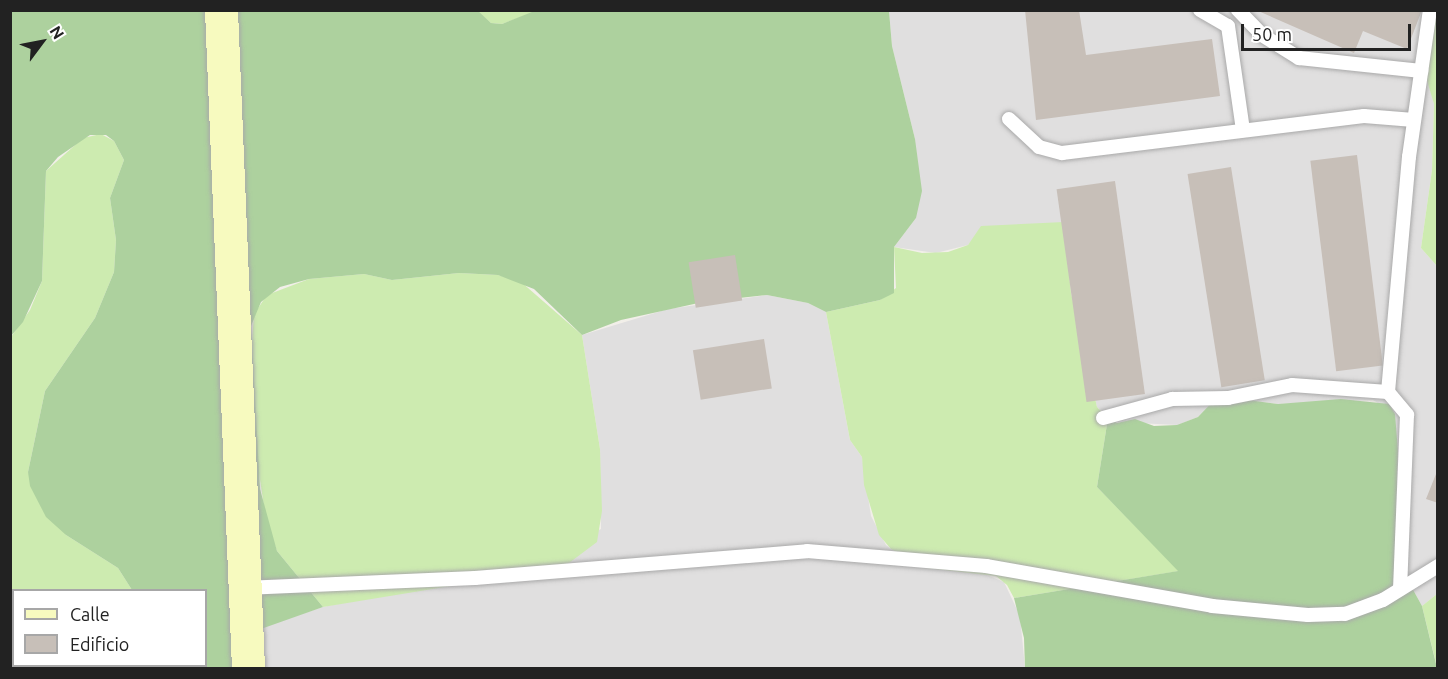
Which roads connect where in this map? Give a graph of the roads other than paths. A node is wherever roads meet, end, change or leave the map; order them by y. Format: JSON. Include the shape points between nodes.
{"nodes":[{"id":1,"x":221,"y":10,"type":"edge"},
{"id":2,"x":1200,"y":10,"type":"edge"},
{"id":3,"x":1239,"y":10,"type":"edge"},
{"id":4,"x":1430,"y":10,"type":"edge"},
{"id":5,"x":1421,"y":71,"type":"junction"},
{"id":6,"x":1010,"y":119,"type":"dead end"},
{"id":7,"x":1414,"y":120,"type":"junction"},
{"id":8,"x":1243,"y":130,"type":"junction"},
{"id":9,"x":1388,"y":392,"type":"junction"},
{"id":10,"x":1103,"y":418,"type":"dead end"},
{"id":11,"x":1437,"y":566,"type":"edge"},
{"id":12,"x":244,"y":588,"type":"junction"},
{"id":13,"x":1400,"y":589,"type":"junction"},
{"id":14,"x":248,"y":669,"type":"edge"}],
"edges":[{"from":1,"to":12,"type":"street"},
{"from":2,"to":8,"type":"lane","via":[[1228,26]]},
{"from":3,"to":5,"type":"lane","via":[[1262,35],[1299,58]]},
{"from":4,"to":5,"type":"lane"},
{"from":5,"to":7,"type":"lane"},
{"from":6,"to":8,"type":"lane","via":[[1040,147],[1062,153]]},
{"from":7,"to":8,"type":"lane","via":[[1364,116]]},
{"from":7,"to":9,"type":"lane"},
{"from":9,"to":10,"type":"lane","via":[[1293,385],[1228,398],[1172,399]]},
{"from":9,"to":13,"type":"lane","via":[[1407,414]]},
{"from":11,"to":13,"type":"lane"},
{"from":12,"to":13,"type":"lane","via":[[475,578],[807,551],[986,566],[1276,614],[1345,614]]},
{"from":12,"to":14,"type":"street"}]}
